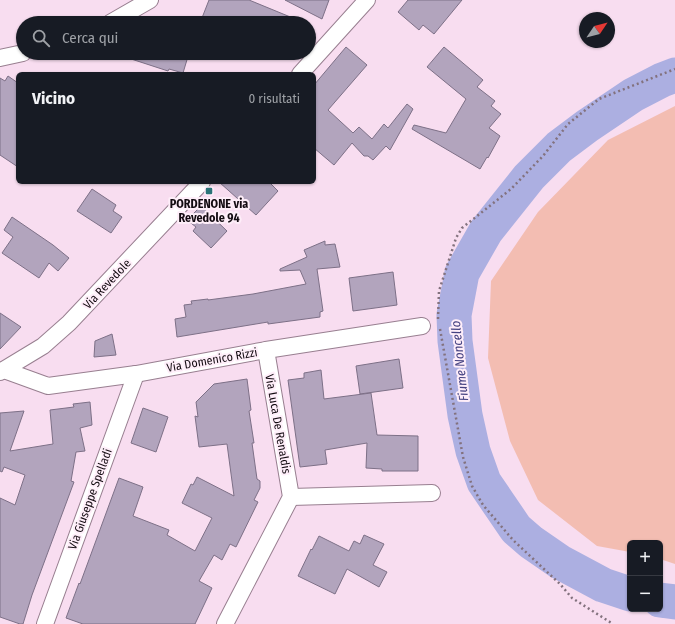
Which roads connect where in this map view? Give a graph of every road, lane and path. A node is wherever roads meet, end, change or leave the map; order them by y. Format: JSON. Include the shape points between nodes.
{"nodes":[{"id":1,"x":150,"y":0,"type":"edge"},
{"id":2,"x":367,"y":0,"type":"edge"},
{"id":3,"x":122,"y":16,"type":"edge"},
{"id":4,"x":16,"y":55,"type":"edge"},
{"id":5,"x":316,"y":56,"type":"edge"},
{"id":6,"x":0,"y":58,"type":"edge"},
{"id":7,"x":313,"y":60,"type":"edge"},
{"id":8,"x":675,"y":69,"type":"edge"},
{"id":9,"x":302,"y":72,"type":"edge"},
{"id":10,"x":200,"y":184,"type":"edge"},
{"id":11,"x":422,"y":326,"type":"dead end"},
{"id":12,"x":266,"y":350,"type":"junction"},
{"id":13,"x":2,"y":371,"type":"edge"},
{"id":14,"x":136,"y":374,"type":"junction"},
{"id":15,"x":432,"y":493,"type":"dead end"},
{"id":16,"x":291,"y":497,"type":"junction"},
{"id":17,"x":45,"y":624,"type":"edge"},
{"id":18,"x":225,"y":624,"type":"edge"},
{"id":19,"x":613,"y":624,"type":"edge"}],
"edges":[{"from":1,"to":3,"type":"street"},
{"from":2,"to":5,"type":"street"},
{"from":4,"to":6,"type":"street"},
{"from":7,"to":9,"type":"street"},
{"from":8,"to":19,"type":"path","via":[[599,99],[568,124],[544,156],[511,189],[462,228],[456,238],[439,291],[439,325],[464,457],[472,486],[483,505],[514,540],[572,598]]},
{"from":10,"to":13,"type":"street","name":"Via Revedole","via":[[69,323],[43,346]]},
{"from":11,"to":12,"type":"street","name":"Via Domenico Rizzi"},
{"from":12,"to":14,"type":"street","name":"Via Domenico Rizzi"},
{"from":12,"to":16,"type":"street","name":"Via Luca De Renaldis"},
{"from":13,"to":14,"type":"street","name":"Via Domenico Rizzi","via":[[48,386]]},
{"from":14,"to":17,"type":"street","name":"Via Giuseppe Spelladi"},
{"from":15,"to":16,"type":"street"},
{"from":16,"to":18,"type":"street"}]}
